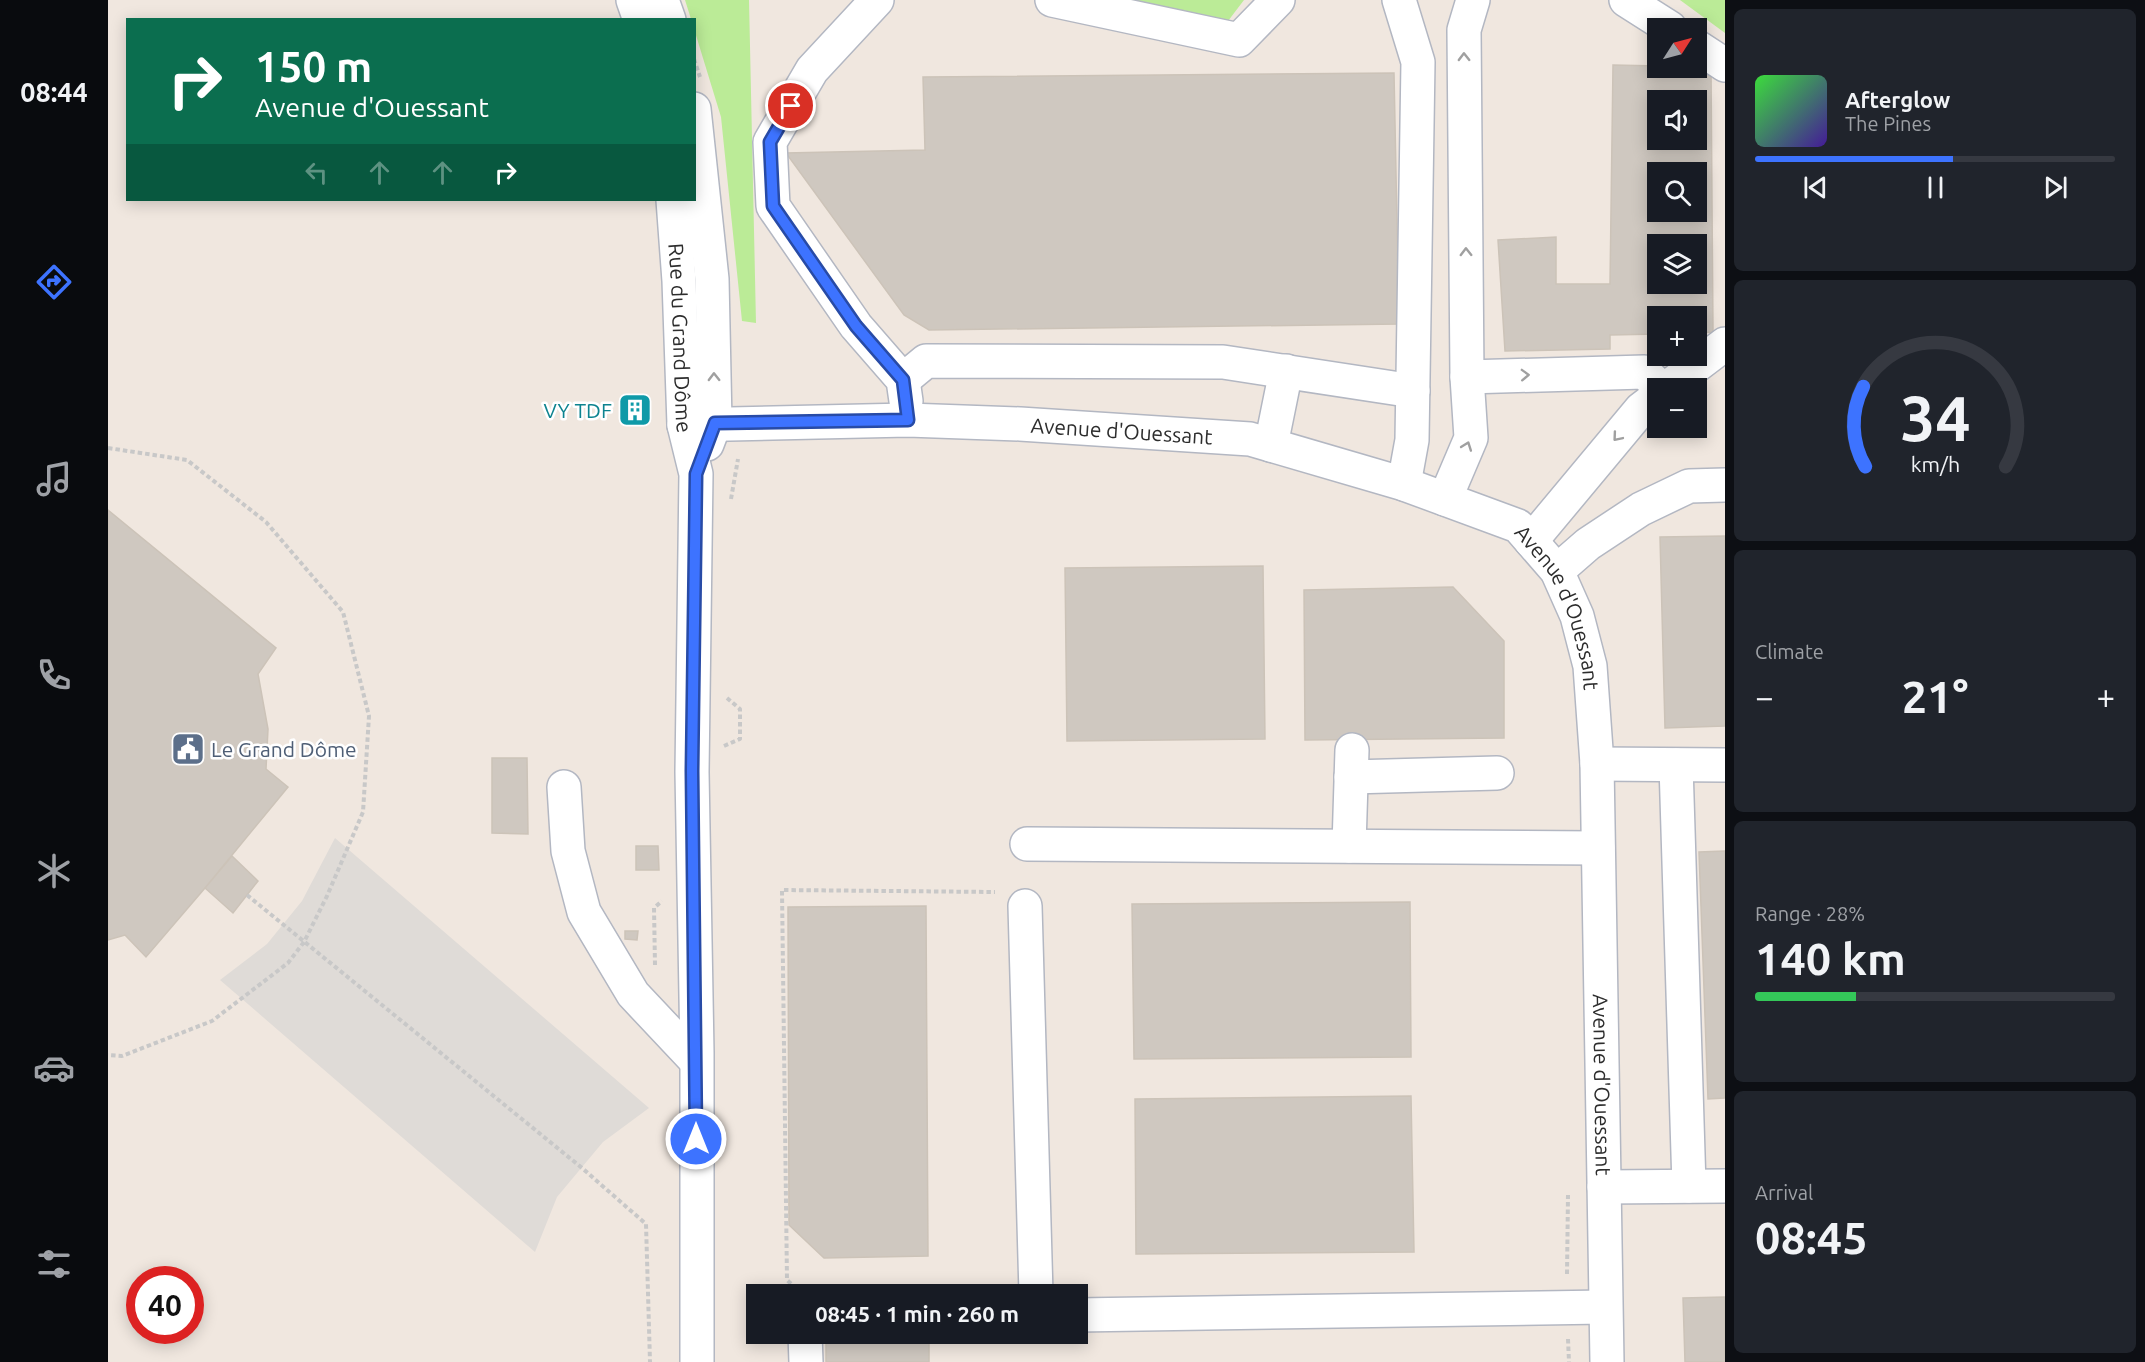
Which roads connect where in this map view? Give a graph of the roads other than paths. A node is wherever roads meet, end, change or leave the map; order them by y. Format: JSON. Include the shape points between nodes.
{"nodes":[{"id":1,"x":633,"y":0,"type":"edge"},
{"id":2,"x":662,"y":0,"type":"edge"},
{"id":3,"x":877,"y":0,"type":"edge"},
{"id":4,"x":1052,"y":0,"type":"edge"},
{"id":5,"x":1278,"y":0,"type":"edge"},
{"id":6,"x":1400,"y":0,"type":"edge"},
{"id":7,"x":1473,"y":0,"type":"edge"},
{"id":8,"x":1626,"y":0,"type":"edge"},
{"id":9,"x":639,"y":18,"type":"edge"},
{"id":10,"x":668,"y":18,"type":"edge"},
{"id":11,"x":1654,"y":18,"type":"edge"},
{"id":12,"x":1707,"y":53,"type":"edge"},
{"id":13,"x":1725,"y":65,"type":"edge"},
{"id":14,"x":696,"y":128,"type":"edge"},
{"id":15,"x":673,"y":201,"type":"edge"},
{"id":16,"x":1725,"y":344,"type":"edge"},
{"id":17,"x":1286,"y":371,"type":"junction"},
{"id":18,"x":1467,"y":377,"type":"junction"},
{"id":19,"x":1650,"y":378,"type":"edge"},
{"id":20,"x":1680,"y":378,"type":"edge"},
{"id":21,"x":903,"y":380,"type":"junction"},
{"id":22,"x":1413,"y":391,"type":"junction"},
{"id":23,"x":1647,"y":404,"type":"edge"},
{"id":24,"x":908,"y":420,"type":"junction"},
{"id":25,"x":698,"y":424,"type":"junction"},
{"id":26,"x":1270,"y":445,"type":"junction"},
{"id":27,"x":1404,"y":484,"type":"junction"},
{"id":28,"x":1725,"y":485,"type":"edge"},
{"id":29,"x":1444,"y":499,"type":"junction"},
{"id":30,"x":1531,"y":541,"type":"junction"},
{"id":31,"x":1557,"y":571,"type":"junction"},
{"id":32,"x":1597,"y":764,"type":"junction"},
{"id":33,"x":1676,"y":765,"type":"junction"},
{"id":34,"x":1725,"y":765,"type":"edge"},
{"id":35,"x":1497,"y":773,"type":"dead end"},
{"id":36,"x":564,"y":787,"type":"dead end"},
{"id":37,"x":1027,"y":844,"type":"dead end"},
{"id":38,"x":1349,"y":846,"type":"junction"},
{"id":39,"x":1598,"y":848,"type":"junction"},
{"id":40,"x":1014,"y":899,"type":"road end"},
{"id":41,"x":696,"y":1061,"type":"junction"},
{"id":42,"x":1689,"y":1186,"type":"junction"},
{"id":43,"x":1725,"y":1186,"type":"edge"},
{"id":44,"x":1604,"y":1187,"type":"junction"},
{"id":45,"x":1035,"y":1284,"type":"edge"},
{"id":46,"x":1605,"y":1307,"type":"junction"},
{"id":47,"x":1088,"y":1315,"type":"edge"},
{"id":48,"x":805,"y":1344,"type":"edge"},
{"id":49,"x":697,"y":1362,"type":"edge"},
{"id":50,"x":806,"y":1362,"type":"edge"},
{"id":51,"x":1607,"y":1362,"type":"edge"}],
"edges":[{"from":1,"to":9,"type":"street"},
{"from":2,"to":10,"type":"street"},
{"from":3,"to":21,"type":"street","via":[[812,70],[770,142],[773,206],[856,326]]},
{"from":4,"to":5,"type":"street","via":[[1239,40]]},
{"from":6,"to":22,"type":"street","via":[[1418,62]]},
{"from":18,"to":7,"type":"street","one_way":true,"via":[[1464,30]]},
{"from":8,"to":11,"type":"street"},
{"from":12,"to":13,"type":"street"},
{"from":25,"to":14,"type":"street","name":"Rue du Grand Dôme","one_way":true,"via":[[712,279]]},
{"from":15,"to":25,"type":"street","name":"Rue du Grand Dôme"},
{"from":16,"to":20,"type":"street"},
{"from":17,"to":21,"type":"street","via":[[1223,362],[926,361]]},
{"from":17,"to":22,"type":"street"},
{"from":17,"to":26,"type":"street"},
{"from":18,"to":19,"type":"street","one_way":true,"via":[[1644,372]]},
{"from":29,"to":18,"type":"street","one_way":true,"via":[[1471,438]]},
{"from":21,"to":24,"type":"street"},
{"from":22,"to":27,"type":"street","via":[[1412,440]]},
{"from":23,"to":30,"type":"street","one_way":true},
{"from":24,"to":25,"type":"street","name":"Avenue d'Ouessant"},
{"from":24,"to":26,"type":"street","name":"Avenue d'Ouessant","via":[[1250,439]]},
{"from":25,"to":41,"type":"street","name":"Rue du Grand Dôme","via":[[692,771]]},
{"from":26,"to":27,"type":"street","name":"Avenue d'Ouessant"},
{"from":27,"to":29,"type":"street","name":"Avenue d'Ouessant"},
{"from":28,"to":31,"type":"street","via":[[1689,486],[1641,509],[1588,544]]},
{"from":29,"to":30,"type":"street","name":"Avenue d'Ouessant","via":[[1518,526]]},
{"from":30,"to":31,"type":"street","name":"Avenue d'Ouessant"},
{"from":31,"to":32,"type":"street","name":"Avenue d'Ouessant","via":[[1577,616],[1590,666]]},
{"from":32,"to":33,"type":"street"},
{"from":32,"to":39,"type":"street","name":"Avenue d'Ouessant"},
{"from":33,"to":34,"type":"street"},
{"from":33,"to":42,"type":"street"},
{"from":35,"to":38,"type":"street","via":[[1352,764]]},
{"from":36,"to":41,"type":"street","via":[[568,851],[584,912],[633,994]]},
{"from":37,"to":38,"type":"street"},
{"from":38,"to":39,"type":"street"},
{"from":39,"to":44,"type":"street","name":"Avenue d'Ouessant"},
{"from":40,"to":45,"type":"street"},
{"from":41,"to":49,"type":"street","name":"Rue du Grand Dôme"},
{"from":42,"to":43,"type":"street"},
{"from":42,"to":44,"type":"street"},
{"from":44,"to":46,"type":"street","name":"Avenue d'Ouessant"},
{"from":46,"to":47,"type":"street"},
{"from":46,"to":51,"type":"street","name":"Avenue d'Ouessant"},
{"from":48,"to":50,"type":"street"}]}
